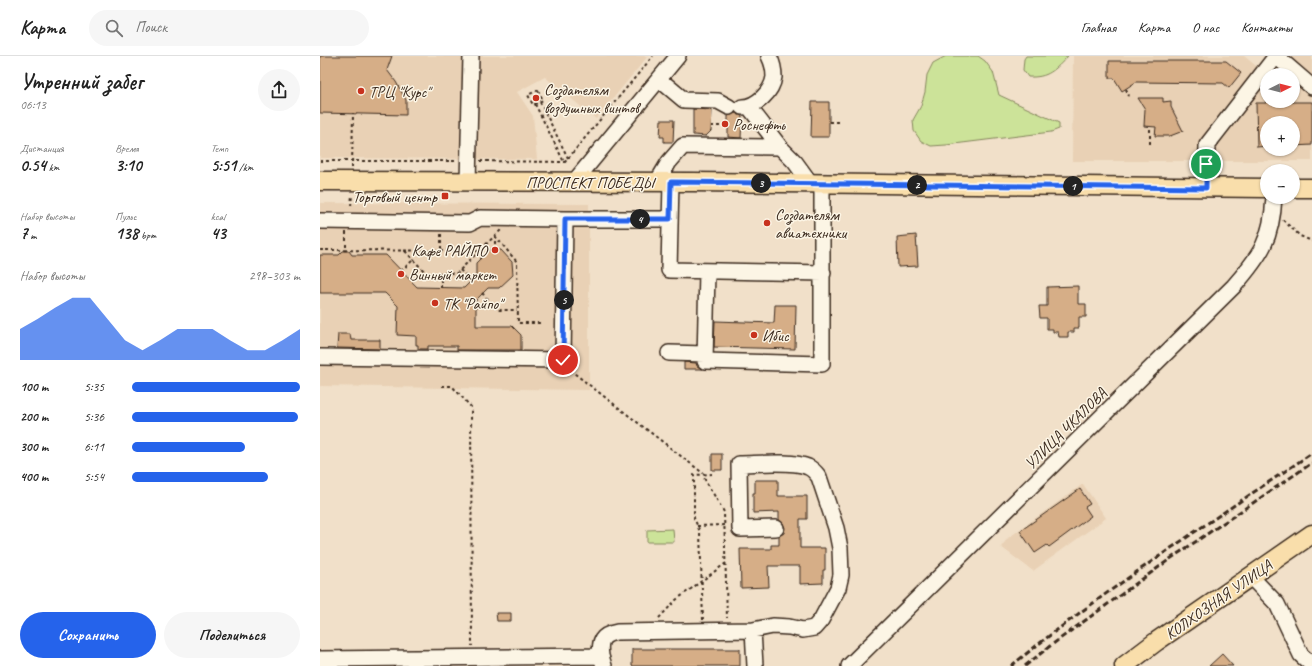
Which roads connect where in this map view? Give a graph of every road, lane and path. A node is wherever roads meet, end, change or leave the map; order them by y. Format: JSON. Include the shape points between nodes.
{"nodes":[{"id":1,"x":471,"y":56,"type":"edge"},
{"id":2,"x":653,"y":56,"type":"edge"},
{"id":3,"x":678,"y":56,"type":"edge"},
{"id":4,"x":769,"y":56,"type":"edge"},
{"id":5,"x":1276,"y":56,"type":"edge"},
{"id":6,"x":659,"y":79,"type":"junction"},
{"id":7,"x":1312,"y":87,"type":"edge"},
{"id":8,"x":1126,"y":89,"type":"dead end"},
{"id":9,"x":1129,"y":96,"type":"dead end"},
{"id":10,"x":540,"y":102,"type":"junction"},
{"id":11,"x":536,"y":104,"type":"junction"},
{"id":12,"x":740,"y":107,"type":"junction"},
{"id":13,"x":353,"y":114,"type":"dead end"},
{"id":14,"x":829,"y":122,"type":"dead end"},
{"id":15,"x":840,"y":122,"type":"dead end"},
{"id":16,"x":711,"y":126,"type":"dead end"},
{"id":17,"x":722,"y":126,"type":"dead end"},
{"id":18,"x":1150,"y":127,"type":"dead end"},
{"id":19,"x":554,"y":130,"type":"junction"},
{"id":20,"x":549,"y":132,"type":"junction"},
{"id":21,"x":1150,"y":144,"type":"dead end"},
{"id":22,"x":780,"y":147,"type":"junction"},
{"id":23,"x":568,"y":158,"type":"junction"},
{"id":24,"x":320,"y":160,"type":"edge"},
{"id":25,"x":352,"y":161,"type":"junction"},
{"id":26,"x":468,"y":161,"type":"junction"},
{"id":27,"x":564,"y":162,"type":"junction"},
{"id":28,"x":320,"y":181,"type":"edge"},
{"id":29,"x":352,"y":181,"type":"junction"},
{"id":30,"x":468,"y":182,"type":"junction"},
{"id":31,"x":574,"y":182,"type":"junction"},
{"id":32,"x":664,"y":182,"type":"junction"},
{"id":33,"x":817,"y":184,"type":"junction"},
{"id":34,"x":1206,"y":188,"type":"junction"},
{"id":35,"x":1260,"y":188,"type":"edge"},
{"id":36,"x":1300,"y":188,"type":"edge"},
{"id":37,"x":1312,"y":188,"type":"edge"},
{"id":38,"x":1274,"y":204,"type":"edge"},
{"id":39,"x":351,"y":206,"type":"dead end"},
{"id":40,"x":513,"y":218,"type":"junction"},
{"id":41,"x":1281,"y":218,"type":"dead end"},
{"id":42,"x":565,"y":219,"type":"junction"},
{"id":43,"x":670,"y":219,"type":"junction"},
{"id":44,"x":320,"y":221,"type":"edge"},
{"id":45,"x":495,"y":236,"type":"junction"},
{"id":46,"x":1312,"y":241,"type":"edge"},
{"id":47,"x":320,"y":250,"type":"edge"},
{"id":48,"x":404,"y":250,"type":"junction"},
{"id":49,"x":495,"y":250,"type":"dead end"},
{"id":50,"x":479,"y":251,"type":"junction"},
{"id":51,"x":413,"y":260,"type":"junction"},
{"id":52,"x":460,"y":270,"type":"junction"},
{"id":53,"x":401,"y":271,"type":"dead end"},
{"id":54,"x":707,"y":271,"type":"junction"},
{"id":55,"x":441,"y":273,"type":"junction"},
{"id":56,"x":823,"y":273,"type":"junction"},
{"id":57,"x":471,"y":281,"type":"dead end"},
{"id":58,"x":441,"y":288,"type":"dead end"},
{"id":59,"x":482,"y":293,"type":"dead end"},
{"id":60,"x":517,"y":310,"type":"junction"},
{"id":61,"x":540,"y":324,"type":"dead end"},
{"id":62,"x":669,"y":353,"type":"dead end"},
{"id":63,"x":705,"y":354,"type":"junction"},
{"id":64,"x":320,"y":356,"type":"edge"},
{"id":65,"x":563,"y":360,"type":"junction"},
{"id":66,"x":442,"y":386,"type":"dead end"},
{"id":67,"x":704,"y":474,"type":"junction"},
{"id":68,"x":712,"y":474,"type":"dead end"},
{"id":69,"x":725,"y":525,"type":"junction"},
{"id":70,"x":740,"y":525,"type":"junction"},
{"id":71,"x":697,"y":526,"type":"junction"},
{"id":72,"x":776,"y":528,"type":"dead end"},
{"id":73,"x":1312,"y":534,"type":"edge"},
{"id":74,"x":726,"y":563,"type":"junction"},
{"id":75,"x":1251,"y":577,"type":"junction"},
{"id":76,"x":702,"y":582,"type":"junction"},
{"id":77,"x":753,"y":630,"type":"junction"},
{"id":78,"x":646,"y":631,"type":"junction"},
{"id":79,"x":703,"y":631,"type":"junction"},
{"id":80,"x":728,"y":631,"type":"junction"},
{"id":81,"x":472,"y":658,"type":"junction"},
{"id":82,"x":320,"y":659,"type":"edge"},
{"id":83,"x":602,"y":661,"type":"edge"},
{"id":84,"x":455,"y":662,"type":"edge"},
{"id":85,"x":1312,"y":665,"type":"edge"},
{"id":86,"x":755,"y":666,"type":"edge"},
{"id":87,"x":849,"y":666,"type":"edge"},
{"id":88,"x":1124,"y":666,"type":"edge"}],
"edges":[{"from":1,"to":26,"type":"street"},
{"from":2,"to":23,"type":"path"},
{"from":3,"to":6,"type":"street"},
{"from":4,"to":12,"type":"street","via":[[774,78],[771,86],[761,98]]},
{"from":5,"to":7,"type":"street"},
{"from":5,"to":34,"type":"street","via":[[1207,145]]},
{"from":6,"to":12,"type":"street","via":[[684,100],[718,101]]},
{"from":6,"to":31,"type":"street"},
{"from":8,"to":9,"type":"path"},
{"from":10,"to":11,"type":"path"},
{"from":10,"to":11,"type":"path","via":[[543,100],[538,90],[528,95],[533,105]]},
{"from":10,"to":19,"type":"path"},
{"from":11,"to":20,"type":"path"},
{"from":12,"to":22,"type":"street"},
{"from":13,"to":25,"type":"path"},
{"from":14,"to":15,"type":"path"},
{"from":16,"to":17,"type":"path"},
{"from":18,"to":21,"type":"path"},
{"from":19,"to":20,"type":"path"},
{"from":19,"to":23,"type":"path"},
{"from":20,"to":27,"type":"path"},
{"from":22,"to":32,"type":"street","via":[[683,146],[669,162]]},
{"from":22,"to":33,"type":"street"},
{"from":23,"to":27,"type":"path"},
{"from":24,"to":25,"type":"path"},
{"from":25,"to":26,"type":"path"},
{"from":25,"to":29,"type":"path"},
{"from":26,"to":27,"type":"path"},
{"from":26,"to":30,"type":"street"},
{"from":28,"to":29,"type":"main road","name":"ПРОСПЕКТ ПОБЕДЫ"},
{"from":29,"to":30,"type":"main road","name":"ПРОСПЕКТ ПОБЕДЫ"},
{"from":29,"to":39,"type":"path"},
{"from":30,"to":31,"type":"main road","name":"ПРОСПЕКТ ПОБЕДЫ"},
{"from":31,"to":32,"type":"main road","name":"ПРОСПЕКТ ПОБЕДЫ"},
{"from":32,"to":33,"type":"main road","name":"ПРОСПЕКТ ПОБЕДЫ"},
{"from":32,"to":43,"type":"street"},
{"from":33,"to":34,"type":"main road","name":"ПРОСПЕКТ ПОБЕДЫ"},
{"from":33,"to":56,"type":"street"},
{"from":34,"to":35,"type":"main road","name":"ПРОСПЕКТ ПОБЕДЫ"},
{"from":36,"to":37,"type":"main road"},
{"from":38,"to":87,"type":"street","name":"УЛИЦА ЧКАЛОВА","via":[[1273,218],[1263,249],[1234,286]]},
{"from":40,"to":42,"type":"street"},
{"from":40,"to":44,"type":"street","via":[[480,218],[470,223]]},
{"from":40,"to":45,"type":"path"},
{"from":41,"to":46,"type":"path","via":[[1300,236]]},
{"from":42,"to":43,"type":"street"},
{"from":42,"to":65,"type":"street"},
{"from":43,"to":54,"type":"street","via":[[669,270]]},
{"from":45,"to":49,"type":"path"},
{"from":45,"to":50,"type":"path"},
{"from":45,"to":60,"type":"path","via":[[517,262]]},
{"from":47,"to":48,"type":"path"},
{"from":48,"to":50,"type":"path"},
{"from":48,"to":51,"type":"path"},
{"from":50,"to":52,"type":"path"},
{"from":51,"to":53,"type":"path"},
{"from":51,"to":55,"type":"path","via":[[426,273]]},
{"from":52,"to":55,"type":"path","via":[[457,273]]},
{"from":52,"to":57,"type":"path"},
{"from":54,"to":56,"type":"street"},
{"from":54,"to":63,"type":"street"},
{"from":55,"to":58,"type":"path"},
{"from":56,"to":63,"type":"street","via":[[822,364],[705,361]]},
{"from":59,"to":60,"type":"path","via":[[498,310]]},
{"from":60,"to":61,"type":"path","via":[[518,323]]},
{"from":62,"to":63,"type":"street"},
{"from":64,"to":65,"type":"street"},
{"from":65,"to":67,"type":"path","via":[[564,366]]},
{"from":66,"to":81,"type":"path","via":[[452,386],[471,407]]},
{"from":67,"to":68,"type":"path"},
{"from":67,"to":69,"type":"path","via":[[724,512]]},
{"from":67,"to":71,"type":"path","via":[[694,475],[694,518]]},
{"from":69,"to":70,"type":"path"},
{"from":69,"to":71,"type":"path"},
{"from":69,"to":74,"type":"path"},
{"from":70,"to":72,"type":"street","via":[[740,529]]},
{"from":70,"to":77,"type":"street","via":[[739,464],[802,465],[815,471],[819,477],[840,548],[840,582],[818,625],[809,630],[773,626]]},
{"from":71,"to":76,"type":"path","via":[[700,532]]},
{"from":73,"to":75,"type":"main road","name":"КОЛХОЗНАЯ УЛИЦА"},
{"from":74,"to":76,"type":"path"},
{"from":74,"to":80,"type":"path"},
{"from":75,"to":85,"type":"street","via":[[1277,604],[1301,655]]},
{"from":75,"to":88,"type":"main road","name":"КОЛХОЗНАЯ УЛИЦА"},
{"from":76,"to":78,"type":"path","via":[[676,600]]},
{"from":76,"to":79,"type":"path"},
{"from":77,"to":80,"type":"street"},
{"from":77,"to":86,"type":"street"},
{"from":78,"to":79,"type":"street"},
{"from":78,"to":83,"type":"street","via":[[617,632],[605,636],[600,645]]},
{"from":79,"to":80,"type":"street"},
{"from":81,"to":83,"type":"street"},
{"from":81,"to":84,"type":"street"},
{"from":82,"to":84,"type":"street"}]}
